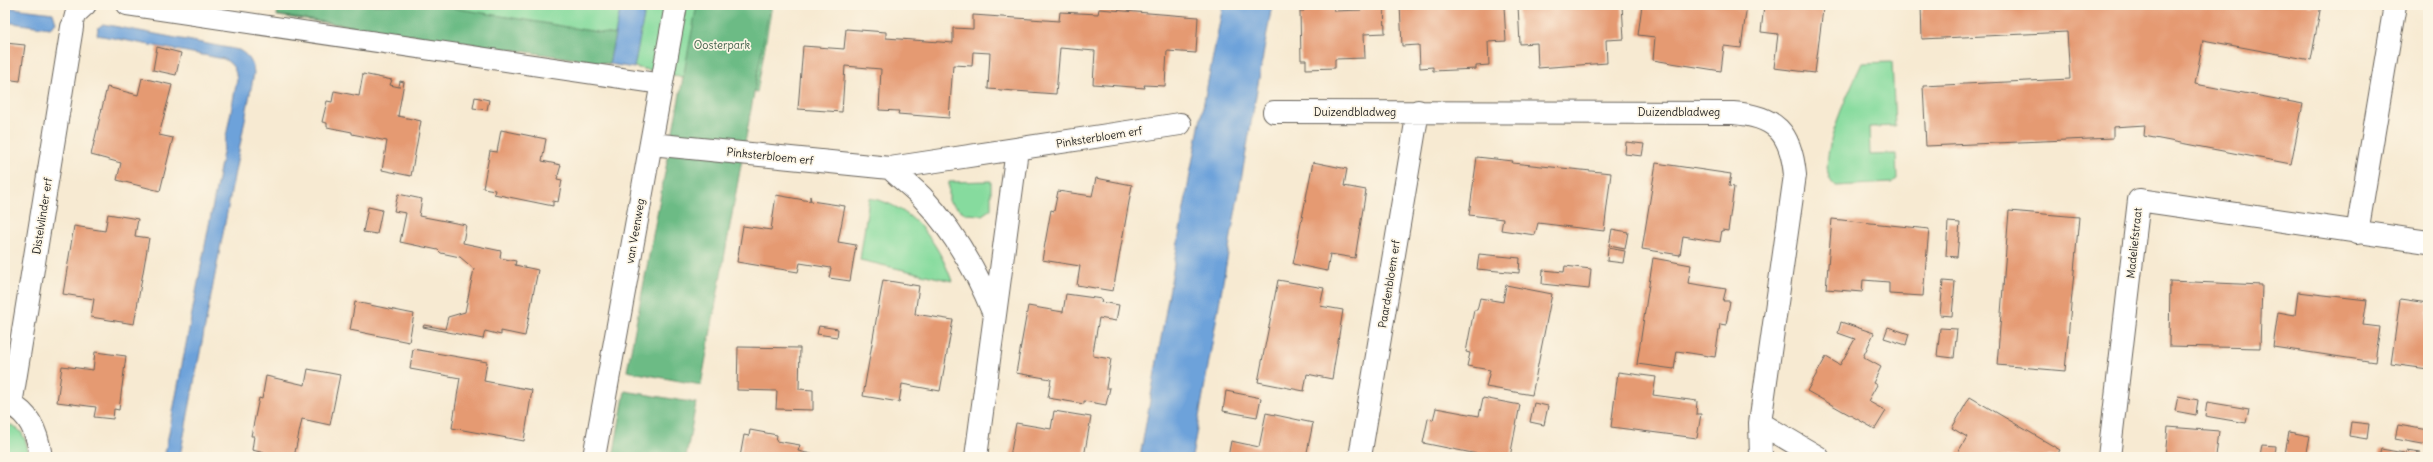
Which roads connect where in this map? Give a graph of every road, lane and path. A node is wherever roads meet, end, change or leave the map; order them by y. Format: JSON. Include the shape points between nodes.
{"nodes":[{"id":1,"x":86,"y":5,"type":"edge"},
{"id":2,"x":127,"y":5,"type":"edge"},
{"id":3,"x":676,"y":5,"type":"edge"},
{"id":4,"x":2395,"y":5,"type":"edge"},
{"id":5,"x":72,"y":27,"type":"joint"},
{"id":6,"x":662,"y":84,"type":"junction"},
{"id":7,"x":1418,"y":111,"type":"junction"},
{"id":8,"x":1274,"y":112,"type":"dead end"},
{"id":9,"x":1180,"y":124,"type":"dead end"},
{"id":10,"x":651,"y":144,"type":"junction"},
{"id":11,"x":1017,"y":150,"type":"junction"},
{"id":12,"x":890,"y":168,"type":"junction"},
{"id":13,"x":2357,"y":233,"type":"junction"},
{"id":14,"x":2428,"y":242,"type":"edge"},
{"id":15,"x":994,"y":314,"type":"junction"},
{"id":16,"x":8,"y":406,"type":"edge"},
{"id":17,"x":1760,"y":423,"type":"junction"},
{"id":18,"x":41,"y":457,"type":"edge"},
{"id":19,"x":594,"y":457,"type":"edge"},
{"id":20,"x":976,"y":457,"type":"edge"},
{"id":21,"x":1360,"y":457,"type":"edge"},
{"id":22,"x":1761,"y":457,"type":"edge"},
{"id":23,"x":1818,"y":457,"type":"edge"},
{"id":24,"x":2109,"y":457,"type":"edge"}],
"edges":[{"from":1,"to":5,"type":"lane","via":[[75,15]]},
{"from":2,"to":6,"type":"lane"},
{"from":3,"to":6,"type":"street","name":"van Veenweg"},
{"from":4,"to":13,"type":"street"},
{"from":5,"to":16,"type":"street","name":"Distelvlinder erf"},
{"from":6,"to":10,"type":"street","name":"van Veenweg"},
{"from":7,"to":8,"type":"street","name":"Duizendbladweg"},
{"from":7,"to":17,"type":"street","name":"Duizendbladweg","via":[[1733,113],[1753,114],[1770,121],[1785,136],[1793,154],[1795,175]]},
{"from":7,"to":21,"type":"street","name":"Paardenbloem erf"},
{"from":9,"to":11,"type":"street","name":"Pinksterbloem erf"},
{"from":10,"to":12,"type":"street","name":"Pinksterbloem erf"},
{"from":10,"to":19,"type":"street","name":"van Veenweg"},
{"from":11,"to":12,"type":"street","name":"Pinksterbloem erf"},
{"from":11,"to":15,"type":"street"},
{"from":12,"to":15,"type":"street","via":[[922,197],[949,232],[980,280]]},
{"from":13,"to":14,"type":"street","name":"Madeliefstraat"},
{"from":13,"to":24,"type":"street","name":"Madeliefstraat","via":[[2138,200]]},
{"from":15,"to":20,"type":"street"},
{"from":16,"to":18,"type":"street","name":"Distelvlinder erf","via":[[22,410],[29,420]]},
{"from":17,"to":22,"type":"street","name":"Duizendbladweg"},
{"from":17,"to":23,"type":"street"}]}
